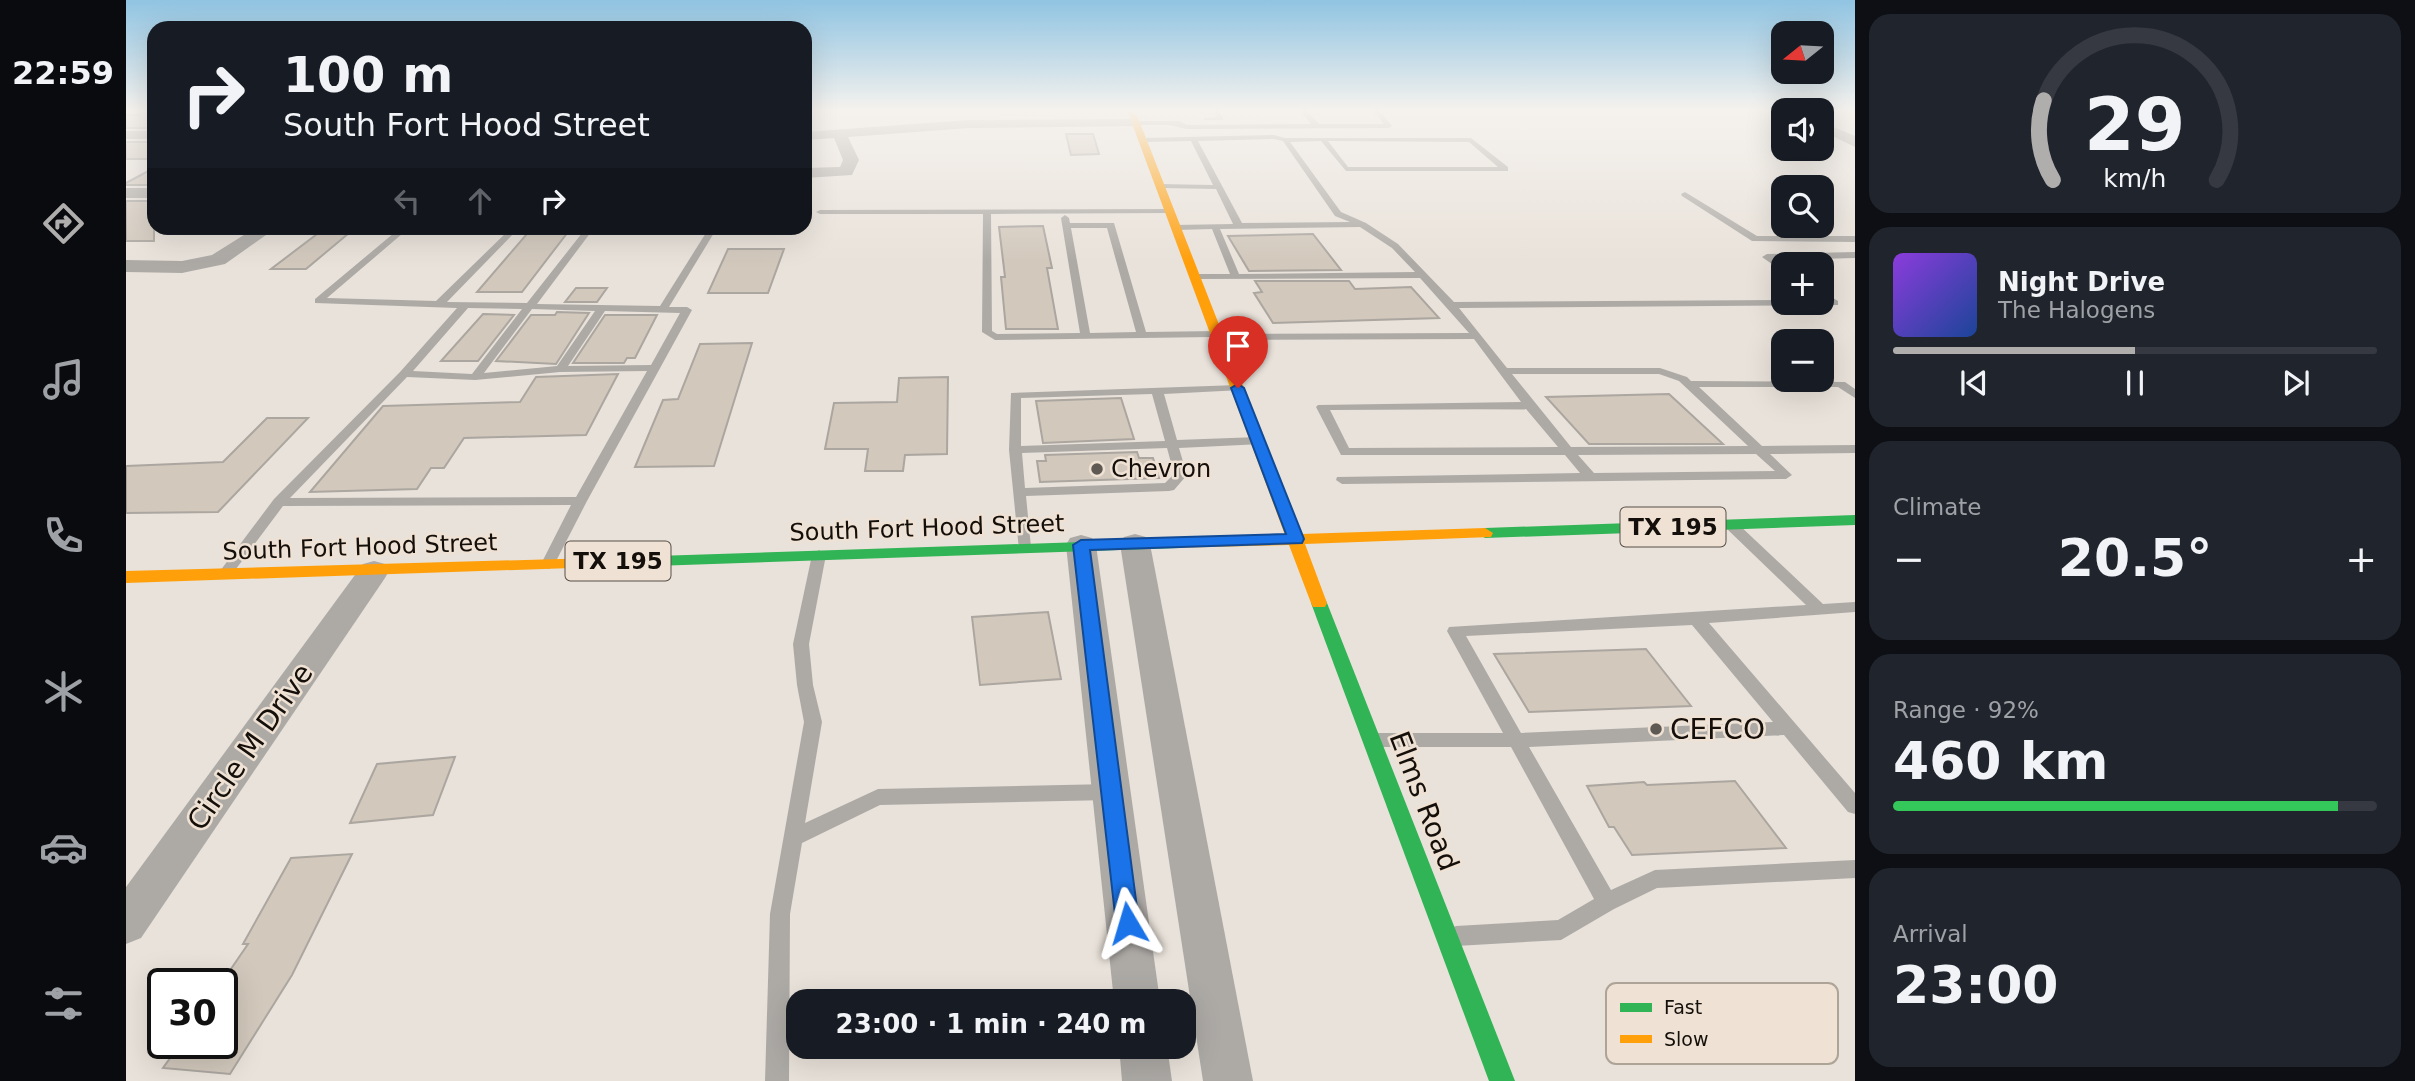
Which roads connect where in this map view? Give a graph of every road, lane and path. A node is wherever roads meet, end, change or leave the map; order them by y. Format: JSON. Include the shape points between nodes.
{"nodes":[{"id":1,"x":851,"y":160,"type":"edge"},
{"id":2,"x":1150,"y":160,"type":"edge"},
{"id":3,"x":1204,"y":160,"type":"edge"},
{"id":4,"x":1300,"y":160,"type":"edge"},
{"id":5,"x":1339,"y":160,"type":"edge"},
{"id":6,"x":1495,"y":160,"type":"edge"},
{"id":7,"x":812,"y":173,"type":"edge"},
{"id":8,"x":1160,"y":186,"type":"junction"},
{"id":9,"x":1217,"y":187,"type":"junction"},
{"id":10,"x":126,"y":192,"type":"edge"},
{"id":11,"x":147,"y":193,"type":"edge"},
{"id":12,"x":1685,"y":194,"type":"dead end"},
{"id":13,"x":1170,"y":211,"type":"junction"},
{"id":14,"x":820,"y":212,"type":"dead end"},
{"id":15,"x":987,"y":212,"type":"junction"},
{"id":16,"x":1064,"y":212,"type":"junction"},
{"id":17,"x":1363,"y":225,"type":"junction"},
{"id":18,"x":1066,"y":226,"type":"junction"},
{"id":19,"x":1239,"y":226,"type":"junction"},
{"id":20,"x":1176,"y":227,"type":"junction"},
{"id":21,"x":1215,"y":227,"type":"junction"},
{"id":22,"x":256,"y":235,"type":"edge"},
{"id":23,"x":397,"y":235,"type":"edge"},
{"id":24,"x":508,"y":235,"type":"edge"},
{"id":25,"x":584,"y":235,"type":"edge"},
{"id":26,"x":709,"y":235,"type":"edge"},
{"id":27,"x":1855,"y":239,"type":"edge"},
{"id":28,"x":1834,"y":255,"type":"edge"},
{"id":29,"x":1855,"y":255,"type":"edge"},
{"id":30,"x":126,"y":266,"type":"edge"},
{"id":31,"x":1422,"y":275,"type":"junction"},
{"id":32,"x":1195,"y":277,"type":"junction"},
{"id":33,"x":1236,"y":277,"type":"junction"},
{"id":34,"x":1771,"y":303,"type":"edge"},
{"id":35,"x":439,"y":304,"type":"junction"},
{"id":36,"x":465,"y":305,"type":"junction"},
{"id":37,"x":1451,"y":305,"type":"junction"},
{"id":38,"x":527,"y":306,"type":"junction"},
{"id":39,"x":602,"y":308,"type":"junction"},
{"id":40,"x":663,"y":309,"type":"junction"},
{"id":41,"x":1142,"y":335,"type":"junction"},
{"id":42,"x":1218,"y":335,"type":"junction"},
{"id":43,"x":1477,"y":336,"type":"junction"},
{"id":44,"x":1086,"y":337,"type":"junction"},
{"id":45,"x":655,"y":368,"type":"junction"},
{"id":46,"x":560,"y":369,"type":"junction"},
{"id":47,"x":1506,"y":371,"type":"junction"},
{"id":48,"x":404,"y":374,"type":"junction"},
{"id":49,"x":475,"y":377,"type":"junction"},
{"id":50,"x":1688,"y":384,"type":"junction"},
{"id":51,"x":1238,"y":388,"type":"junction"},
{"id":52,"x":1157,"y":391,"type":"junction"},
{"id":53,"x":1855,"y":395,"type":"edge"},
{"id":54,"x":1529,"y":405,"type":"junction"},
{"id":55,"x":1258,"y":441,"type":"junction"},
{"id":56,"x":1174,"y":444,"type":"junction"},
{"id":57,"x":1855,"y":449,"type":"edge"},
{"id":58,"x":1016,"y":450,"type":"junction"},
{"id":59,"x":1759,"y":450,"type":"junction"},
{"id":60,"x":1567,"y":451,"type":"junction"},
{"id":61,"x":1591,"y":478,"type":"junction"},
{"id":62,"x":1342,"y":480,"type":"dead end"},
{"id":63,"x":1019,"y":492,"type":"junction"},
{"id":64,"x":580,"y":501,"type":"junction"},
{"id":65,"x":279,"y":502,"type":"junction"},
{"id":66,"x":1855,"y":520,"type":"edge"},
{"id":67,"x":1732,"y":526,"type":"junction"},
{"id":68,"x":1296,"y":539,"type":"junction"},
{"id":69,"x":1135,"y":544,"type":"junction"},
{"id":70,"x":1081,"y":545,"type":"junction"},
{"id":71,"x":1024,"y":547,"type":"junction"},
{"id":72,"x":819,"y":555,"type":"junction"},
{"id":73,"x":548,"y":564,"type":"junction"},
{"id":74,"x":374,"y":571,"type":"junction"},
{"id":75,"x":225,"y":574,"type":"junction"},
{"id":76,"x":126,"y":577,"type":"edge"},
{"id":77,"x":1855,"y":607,"type":"edge"},
{"id":78,"x":1818,"y":608,"type":"junction"},
{"id":79,"x":1696,"y":619,"type":"junction"},
{"id":80,"x":1789,"y":728,"type":"junction"},
{"id":81,"x":1373,"y":740,"type":"junction"},
{"id":82,"x":1517,"y":740,"type":"junction"},
{"id":83,"x":1111,"y":792,"type":"junction"},
{"id":84,"x":1855,"y":806,"type":"edge"},
{"id":85,"x":793,"y":838,"type":"junction"},
{"id":86,"x":1855,"y":869,"type":"edge"},
{"id":87,"x":1607,"y":902,"type":"junction"},
{"id":88,"x":126,"y":923,"type":"edge"},
{"id":89,"x":1447,"y":936,"type":"junction"},
{"id":90,"x":1136,"y":989,"type":"edge"},
{"id":91,"x":1144,"y":1059,"type":"edge"},
{"id":92,"x":777,"y":1081,"type":"edge"},
{"id":93,"x":1147,"y":1081,"type":"edge"},
{"id":94,"x":1228,"y":1081,"type":"edge"},
{"id":95,"x":1502,"y":1081,"type":"edge"}],
"edges":[{"from":1,"to":7,"type":"street","via":[[846,172]]},
{"from":2,"to":8,"type":"main road","name":"Elms Road"},
{"from":3,"to":9,"type":"lane"},
{"from":4,"to":17,"type":"lane","via":[[1338,214]]},
{"from":5,"to":6,"type":"lane","via":[[1346,169],[1505,169]]},
{"from":8,"to":9,"type":"lane"},
{"from":8,"to":13,"type":"main road","name":"Elms Road"},
{"from":9,"to":19,"type":"lane"},
{"from":10,"to":11,"type":"street"},
{"from":12,"to":27,"type":"lane","via":[[1755,239]]},
{"from":13,"to":16,"type":"lane"},
{"from":13,"to":20,"type":"main road","name":"Elms Road"},
{"from":14,"to":15,"type":"lane"},
{"from":15,"to":16,"type":"lane"},
{"from":15,"to":44,"type":"lane","via":[[986,332],[1006,339]]},
{"from":16,"to":18,"type":"lane"},
{"from":17,"to":19,"type":"lane"},
{"from":17,"to":31,"type":"lane","via":[[1395,246]]},
{"from":18,"to":41,"type":"lane","via":[[1111,226]]},
{"from":18,"to":44,"type":"lane"},
{"from":19,"to":21,"type":"lane"},
{"from":20,"to":21,"type":"lane"},
{"from":20,"to":32,"type":"main road","name":"Elms Road"},
{"from":21,"to":33,"type":"lane"},
{"from":22,"to":30,"type":"street","via":[[218,260],[182,267]]},
{"from":23,"to":35,"type":"lane","via":[[318,301]]},
{"from":24,"to":35,"type":"lane"},
{"from":25,"to":38,"type":"lane"},
{"from":26,"to":40,"type":"lane"},
{"from":28,"to":29,"type":"lane"},
{"from":31,"to":33,"type":"lane"},
{"from":31,"to":37,"type":"lane"},
{"from":32,"to":33,"type":"lane"},
{"from":32,"to":42,"type":"main road","name":"Elms Road"},
{"from":34,"to":37,"type":"lane"},
{"from":35,"to":36,"type":"lane"},
{"from":36,"to":38,"type":"lane"},
{"from":36,"to":48,"type":"lane"},
{"from":37,"to":43,"type":"lane"},
{"from":38,"to":39,"type":"lane"},
{"from":38,"to":49,"type":"lane"},
{"from":39,"to":40,"type":"lane"},
{"from":39,"to":46,"type":"lane"},
{"from":40,"to":45,"type":"lane","via":[[687,310]]},
{"from":41,"to":42,"type":"lane"},
{"from":41,"to":44,"type":"lane"},
{"from":42,"to":43,"type":"lane"},
{"from":42,"to":51,"type":"main road","name":"Elms Road"},
{"from":43,"to":47,"type":"lane"},
{"from":45,"to":46,"type":"lane"},
{"from":45,"to":64,"type":"lane"},
{"from":46,"to":49,"type":"lane"},
{"from":47,"to":50,"type":"lane","via":[[1660,371]]},
{"from":47,"to":54,"type":"lane"},
{"from":48,"to":49,"type":"lane"},
{"from":48,"to":65,"type":"lane"},
{"from":50,"to":53,"type":"lane","via":[[1841,384]]},
{"from":50,"to":59,"type":"lane"},
{"from":51,"to":52,"type":"lane"},
{"from":51,"to":55,"type":"main road","name":"Elms Road"},
{"from":52,"to":56,"type":"lane"},
{"from":52,"to":58,"type":"lane","via":[[1015,395]]},
{"from":54,"to":60,"type":"lane"},
{"from":54,"to":60,"type":"lane","via":[[1322,407],[1345,452]]},
{"from":55,"to":56,"type":"lane"},
{"from":55,"to":68,"type":"main road","name":"Elms Road"},
{"from":56,"to":58,"type":"lane"},
{"from":56,"to":63,"type":"lane","via":[[1181,475],[1169,487]]},
{"from":57,"to":59,"type":"lane"},
{"from":58,"to":63,"type":"lane"},
{"from":59,"to":60,"type":"lane"},
{"from":59,"to":61,"type":"lane","via":[[1786,475]]},
{"from":60,"to":61,"type":"lane"},
{"from":61,"to":62,"type":"lane"},
{"from":63,"to":71,"type":"lane"},
{"from":64,"to":65,"type":"lane"},
{"from":64,"to":73,"type":"lane"},
{"from":65,"to":75,"type":"lane"},
{"from":66,"to":67,"type":"main road","name":"South Fort Hood Street","number":"TX 195"},
{"from":67,"to":68,"type":"main road","name":"South Fort Hood Street","number":"TX 195"},
{"from":67,"to":78,"type":"lane"},
{"from":68,"to":69,"type":"main road","name":"South Fort Hood Street","number":"TX 195"},
{"from":68,"to":81,"type":"main road","name":"Elms Road"},
{"from":69,"to":70,"type":"main road","name":"South Fort Hood Street","number":"TX 195"},
{"from":69,"to":94,"type":"street"},
{"from":70,"to":71,"type":"main road","name":"South Fort Hood Street","number":"TX 195"},
{"from":70,"to":83,"type":"street"},
{"from":71,"to":72,"type":"main road","name":"South Fort Hood Street","number":"TX 195"},
{"from":72,"to":73,"type":"main road","name":"South Fort Hood Street","number":"TX 195"},
{"from":72,"to":85,"type":"lane","via":[[800,643],[813,722]]},
{"from":73,"to":74,"type":"main road","name":"South Fort Hood Street","number":"TX 195"},
{"from":74,"to":75,"type":"main road","name":"South Fort Hood Street","number":"TX 195"},
{"from":74,"to":88,"type":"street","name":"Circle M Drive"},
{"from":75,"to":76,"type":"main road","name":"South Fort Hood Street","number":"TX 195"},
{"from":77,"to":78,"type":"lane"},
{"from":78,"to":79,"type":"lane"},
{"from":79,"to":80,"type":"lane"},
{"from":79,"to":82,"type":"lane","via":[[1455,631]]},
{"from":80,"to":82,"type":"lane"},
{"from":80,"to":84,"type":"lane"},
{"from":81,"to":82,"type":"lane"},
{"from":81,"to":89,"type":"main road","name":"Elms Road"},
{"from":82,"to":87,"type":"lane"},
{"from":83,"to":85,"type":"lane","via":[[878,797]]},
{"from":83,"to":90,"type":"street"},
{"from":85,"to":92,"type":"lane","via":[[780,914]]},
{"from":86,"to":87,"type":"lane","via":[[1655,879]]},
{"from":87,"to":89,"type":"lane","via":[[1560,930]]},
{"from":89,"to":95,"type":"main road","name":"Elms Road"},
{"from":91,"to":93,"type":"street"}]}
